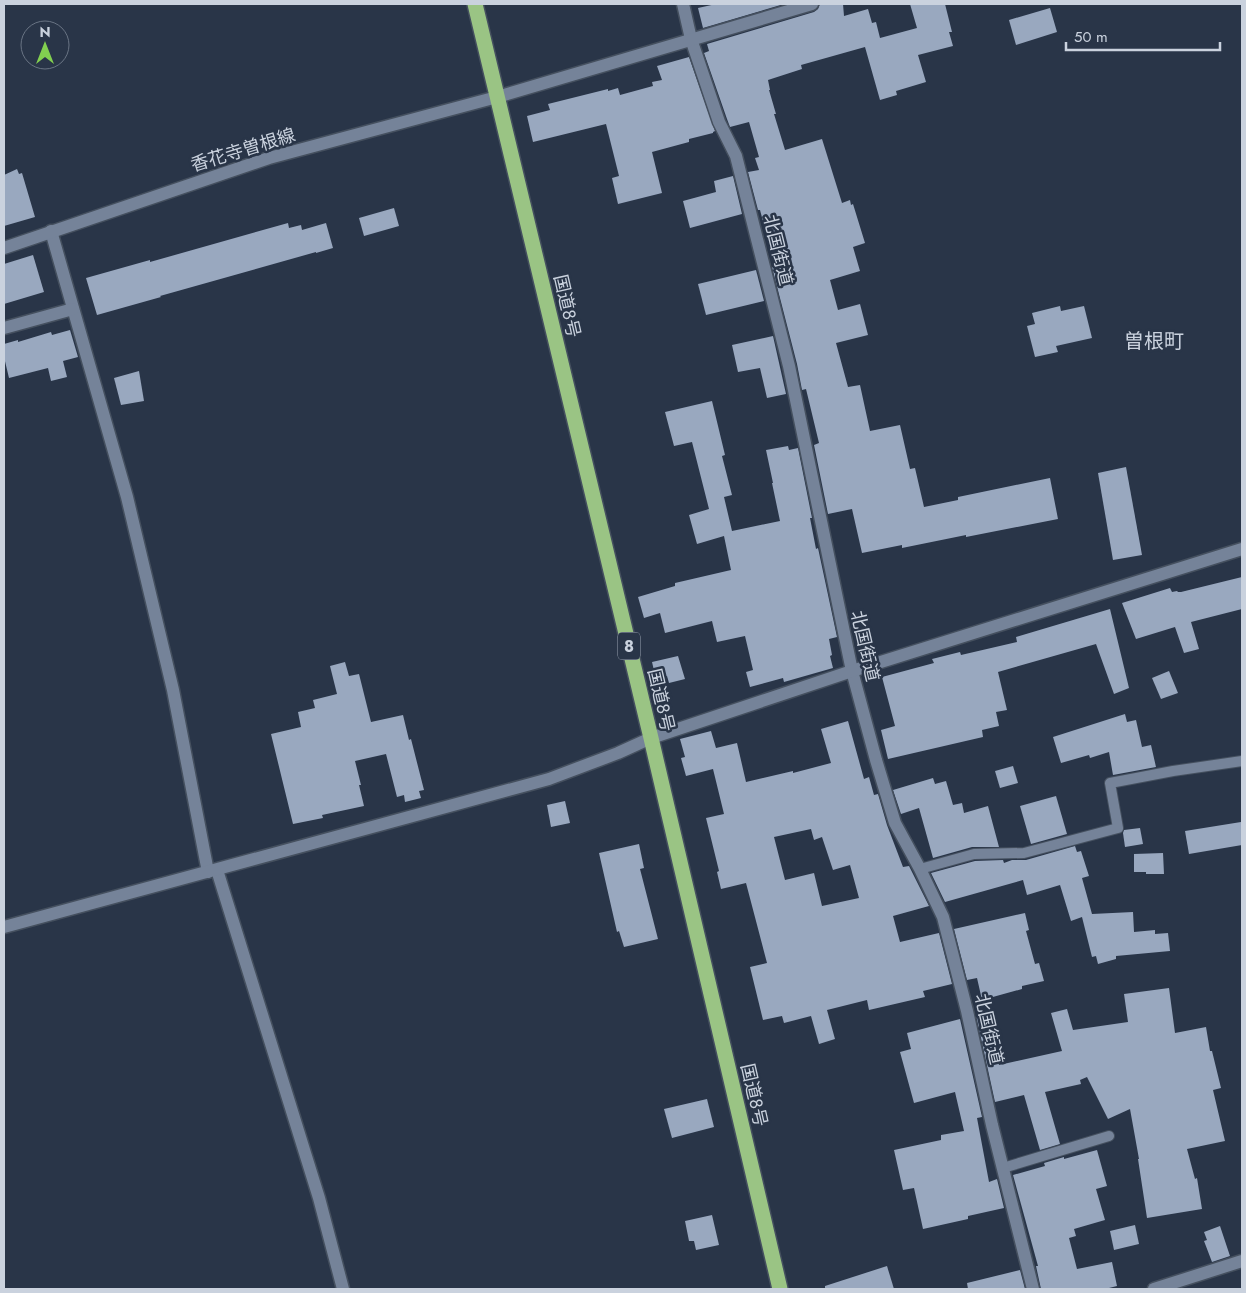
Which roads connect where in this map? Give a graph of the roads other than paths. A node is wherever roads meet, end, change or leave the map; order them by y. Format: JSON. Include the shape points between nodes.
{"nodes":[{"id":1,"x":475,"y":4,"type":"edge"},
{"id":2,"x":683,"y":4,"type":"edge"},
{"id":3,"x":812,"y":4,"type":"edge"},
{"id":4,"x":692,"y":39,"type":"junction"},
{"id":5,"x":497,"y":97,"type":"junction"},
{"id":6,"x":50,"y":232,"type":"junction"},
{"id":7,"x":4,"y":248,"type":"edge"},
{"id":8,"x":73,"y":309,"type":"junction"},
{"id":9,"x":4,"y":328,"type":"edge"},
{"id":10,"x":1242,"y":549,"type":"edge"},
{"id":11,"x":852,"y":671,"type":"junction"},
{"id":12,"x":651,"y":738,"type":"junction"},
{"id":13,"x":1242,"y":761,"type":"edge"},
{"id":14,"x":920,"y":869,"type":"junction"},
{"id":15,"x":213,"y":871,"type":"junction"},
{"id":16,"x":4,"y":927,"type":"edge"},
{"id":17,"x":1109,"y":1136,"type":"dead end"},
{"id":18,"x":1003,"y":1168,"type":"junction"},
{"id":19,"x":1242,"y":1261,"type":"edge"},
{"id":20,"x":343,"y":1289,"type":"edge"},
{"id":21,"x":780,"y":1289,"type":"edge"},
{"id":22,"x":1033,"y":1289,"type":"edge"},
{"id":23,"x":1154,"y":1289,"type":"edge"}],
"edges":[{"from":1,"to":5,"type":"highway","name":"国道8号","number":"8"},
{"from":2,"to":4,"type":"street","name":"北国街道"},
{"from":3,"to":4,"type":"street","name":"香花寺曽根線"},
{"from":4,"to":5,"type":"street","name":"香花寺曽根線"},
{"from":4,"to":11,"type":"street","name":"北国街道","via":[[718,122],[736,156],[789,366]]},
{"from":5,"to":6,"type":"street","name":"香花寺曽根線","via":[[269,158]]},
{"from":5,"to":12,"type":"highway","name":"国道8号","number":"8"},
{"from":6,"to":7,"type":"street","name":"香花寺曽根線"},
{"from":6,"to":8,"type":"street"},
{"from":8,"to":9,"type":"street"},
{"from":8,"to":15,"type":"street","via":[[129,507]]},
{"from":10,"to":11,"type":"street"},
{"from":11,"to":12,"type":"street"},
{"from":11,"to":14,"type":"street","name":"北国街道","via":[[895,823]]},
{"from":12,"to":15,"type":"street","via":[[549,779]]},
{"from":12,"to":21,"type":"highway","name":"国道8号","number":"8"},
{"from":13,"to":14,"type":"lane","via":[[1110,783],[1118,828],[1024,853],[974,854]]},
{"from":14,"to":18,"type":"street","name":"北国街道","via":[[942,917]]},
{"from":15,"to":16,"type":"street"},
{"from":15,"to":20,"type":"street","via":[[319,1198]]},
{"from":17,"to":18,"type":"lane"},
{"from":18,"to":22,"type":"street","name":"北国街道"},
{"from":19,"to":23,"type":"street"}]}
